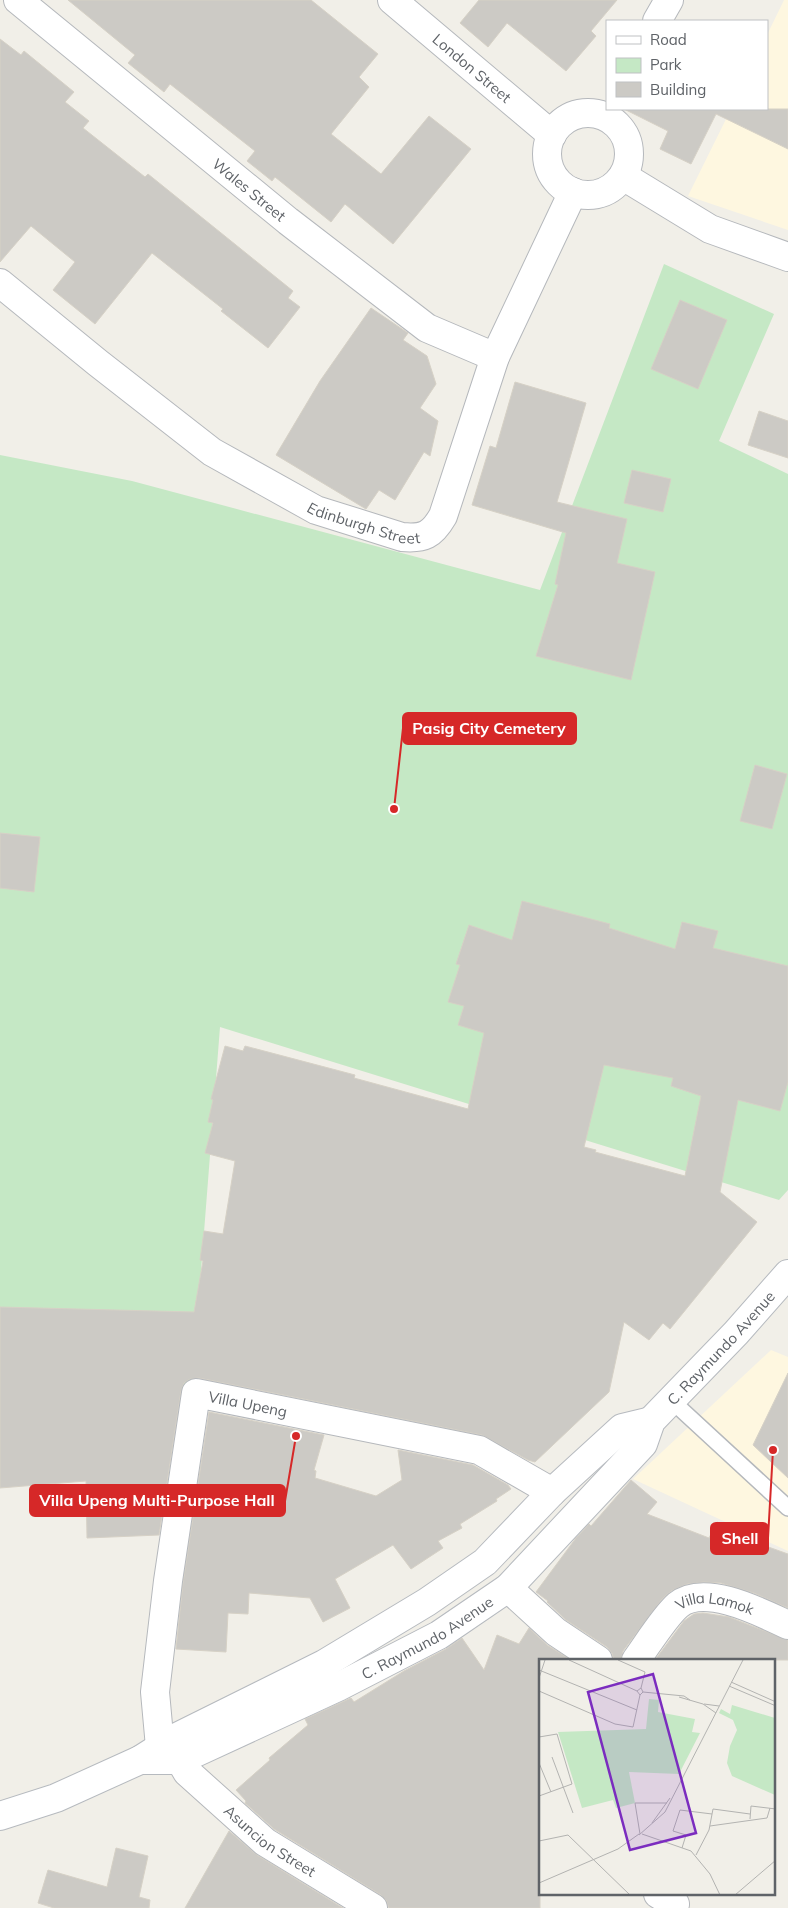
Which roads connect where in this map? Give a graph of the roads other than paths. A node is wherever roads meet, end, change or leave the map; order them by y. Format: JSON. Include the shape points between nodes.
{"nodes":[{"id":1,"x":18,"y":0,"type":"edge"},
{"id":2,"x":392,"y":0,"type":"edge"},
{"id":3,"x":669,"y":0,"type":"edge"},
{"id":4,"x":658,"y":20,"type":"edge"},
{"id":5,"x":606,"y":112,"type":"edge"},
{"id":6,"x":552,"y":136,"type":"junction"},
{"id":7,"x":623,"y":176,"type":"junction"},
{"id":8,"x":574,"y":192,"type":"junction"},
{"id":9,"x":788,"y":257,"type":"edge"},
{"id":10,"x":0,"y":283,"type":"edge"},
{"id":11,"x":495,"y":357,"type":"junction"},
{"id":12,"x":788,"y":1274,"type":"edge"},
{"id":13,"x":672,"y":1401,"type":"junction"},
{"id":14,"x":651,"y":1421,"type":"junction"},
{"id":15,"x":552,"y":1492,"type":"junction"},
{"id":16,"x":788,"y":1508,"type":"edge"},
{"id":17,"x":508,"y":1588,"type":"junction"},
{"id":18,"x":788,"y":1625,"type":"edge"},
{"id":19,"x":596,"y":1659,"type":"edge"},
{"id":20,"x":637,"y":1659,"type":"edge"},
{"id":21,"x":160,"y":1756,"type":"junction"},
{"id":22,"x":0,"y":1816,"type":"edge"},
{"id":23,"x":661,"y":1896,"type":"edge"},
{"id":24,"x":373,"y":1908,"type":"edge"},
{"id":25,"x":672,"y":1908,"type":"edge"}],
"edges":[{"from":1,"to":11,"type":"street","name":"Wales Street","via":[[288,221],[427,328]]},
{"from":2,"to":6,"type":"street","name":"London Street"},
{"from":3,"to":4,"type":"street"},
{"from":5,"to":6,"type":"street","via":[[569,118]]},
{"from":5,"to":7,"type":"street","via":[[625,136],[629,149]]},
{"from":6,"to":8,"type":"street","via":[[547,158],[550,169],[563,187]]},
{"from":7,"to":8,"type":"street","via":[[601,193],[587,195]]},
{"from":7,"to":9,"type":"street","via":[[710,229]]},
{"from":8,"to":11,"type":"street","name":"Edinburgh Street"},
{"from":10,"to":11,"type":"street","name":"Edinburgh Street","via":[[212,452],[316,510],[402,537],[426,535],[437,527],[443,516]]},
{"from":12,"to":13,"type":"street","name":"C. Raymundo Avenue"},
{"from":13,"to":14,"type":"street","name":"C. Raymundo Avenue"},
{"from":13,"to":16,"type":"lane"},
{"from":14,"to":15,"type":"street","name":"C. Raymundo Avenue","via":[[622,1428]]},
{"from":14,"to":17,"type":"street","name":"C. Raymundo Avenue","via":[[643,1444]]},
{"from":15,"to":21,"type":"street","name":"C. Raymundo Avenue","via":[[485,1562],[427,1602],[324,1664],[173,1738]]},
{"from":15,"to":21,"type":"street","name":"Villa Upeng","via":[[479,1450],[196,1393],[155,1692]]},
{"from":17,"to":19,"type":"street","via":[[556,1632]]},
{"from":17,"to":21,"type":"street","name":"C. Raymundo Avenue","via":[[430,1639],[338,1687]]},
{"from":18,"to":20,"type":"street","name":"Villa Lamok","via":[[740,1604],[692,1598],[679,1605]]},
{"from":21,"to":22,"type":"street","name":"C. Raymundo Avenue","via":[[56,1798]]},
{"from":21,"to":24,"type":"street","name":"Asuncion Street","via":[[187,1772],[265,1842]]},
{"from":23,"to":25,"type":"street","via":[[675,1904]]}]}
